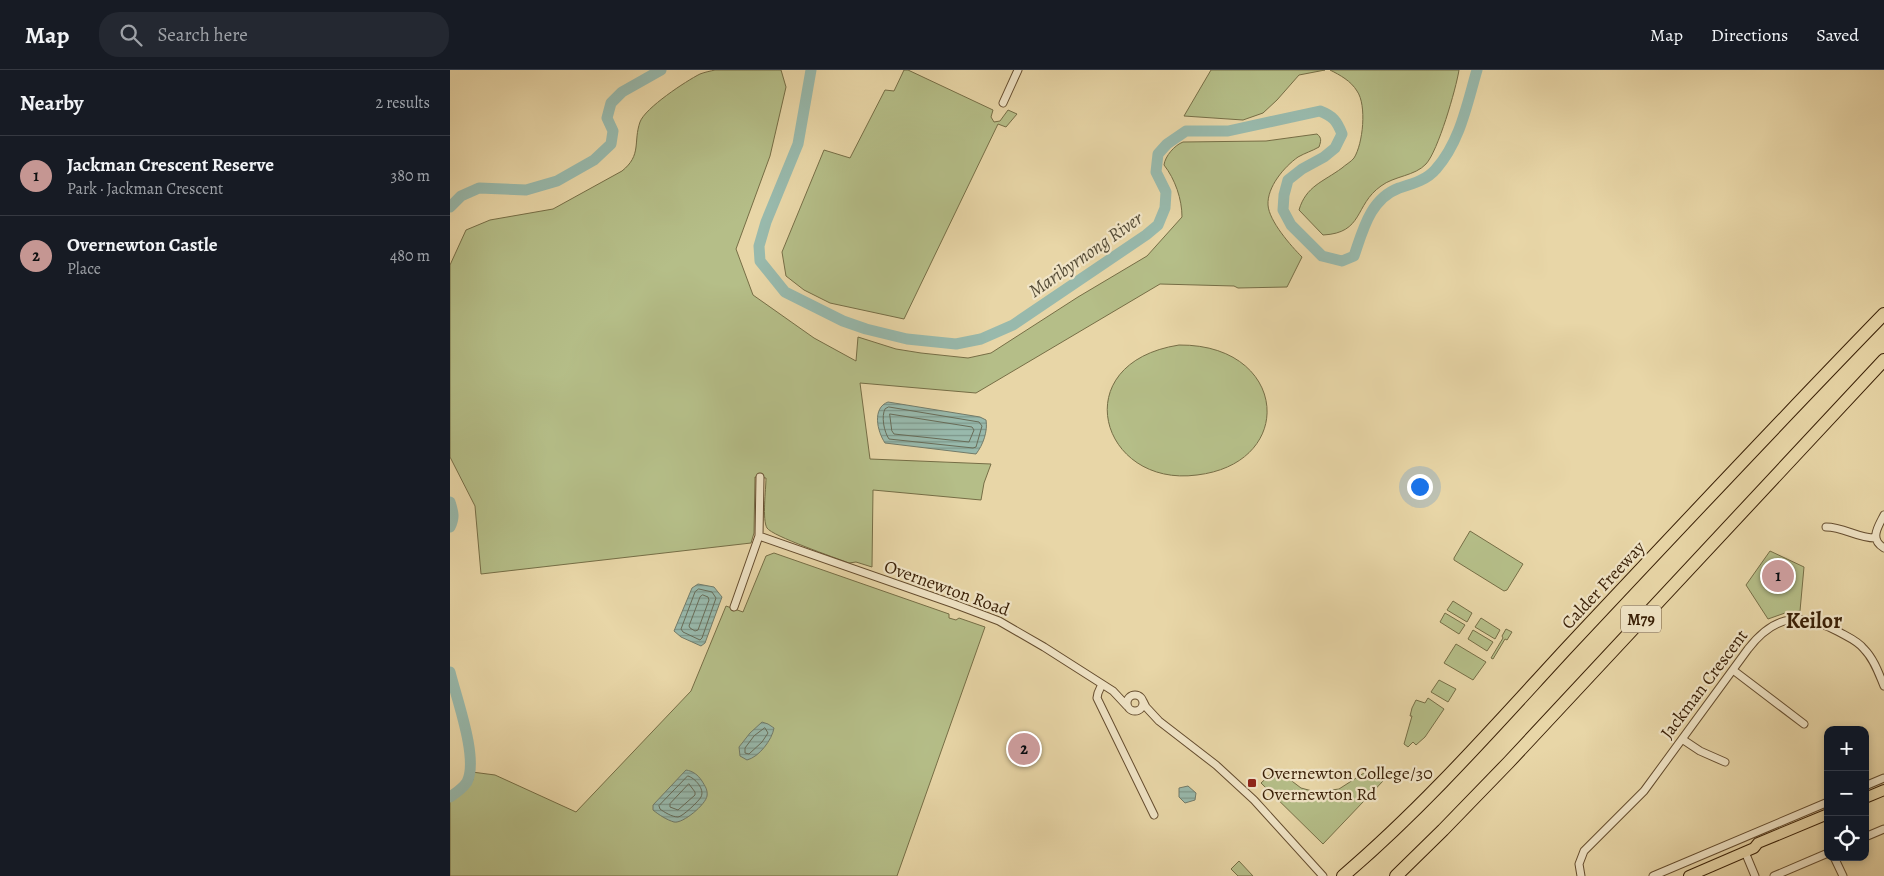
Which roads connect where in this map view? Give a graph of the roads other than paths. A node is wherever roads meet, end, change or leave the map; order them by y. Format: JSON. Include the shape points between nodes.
{"nodes":[{"id":1,"x":1018,"y":70,"type":"edge"},
{"id":2,"x":1003,"y":103,"type":"dead end"},
{"id":3,"x":1884,"y":314,"type":"edge"},
{"id":4,"x":1884,"y":360,"type":"edge"},
{"id":5,"x":760,"y":477,"type":"dead end"},
{"id":6,"x":1884,"y":515,"type":"edge"},
{"id":7,"x":1826,"y":527,"type":"dead end"},
{"id":8,"x":759,"y":536,"type":"junction"},
{"id":9,"x":1879,"y":544,"type":"edge"},
{"id":10,"x":734,"y":607,"type":"dead end"},
{"id":11,"x":1733,"y":670,"type":"junction"},
{"id":12,"x":1884,"y":686,"type":"edge"},
{"id":13,"x":1107,"y":688,"type":"junction"},
{"id":14,"x":1132,"y":696,"type":"junction"},
{"id":15,"x":1143,"y":701,"type":"junction"},
{"id":16,"x":1127,"y":706,"type":"junction"},
{"id":17,"x":1137,"y":711,"type":"junction"},
{"id":18,"x":1159,"y":721,"type":"junction"},
{"id":19,"x":1804,"y":724,"type":"dead end"},
{"id":20,"x":1682,"y":739,"type":"junction"},
{"id":21,"x":1725,"y":762,"type":"dead end"},
{"id":22,"x":1884,"y":778,"type":"edge"},
{"id":23,"x":1869,"y":784,"type":"edge"},
{"id":24,"x":1884,"y":790,"type":"edge"},
{"id":25,"x":1869,"y":796,"type":"edge"},
{"id":26,"x":1884,"y":798,"type":"edge"},
{"id":27,"x":1824,"y":804,"type":"edge"},
{"id":28,"x":1869,"y":804,"type":"edge"},
{"id":29,"x":1154,"y":815,"type":"dead end"},
{"id":30,"x":1824,"y":816,"type":"edge"},
{"id":31,"x":1824,"y":823,"type":"edge"},
{"id":32,"x":1884,"y":829,"type":"edge"},
{"id":33,"x":1869,"y":835,"type":"edge"},
{"id":34,"x":1750,"y":850,"type":"junction"},
{"id":35,"x":1824,"y":855,"type":"edge"},
{"id":36,"x":1836,"y":861,"type":"edge"},
{"id":37,"x":1323,"y":876,"type":"edge"},
{"id":38,"x":1343,"y":876,"type":"edge"},
{"id":39,"x":1396,"y":876,"type":"edge"},
{"id":40,"x":1581,"y":876,"type":"edge"},
{"id":41,"x":1653,"y":876,"type":"edge"},
{"id":42,"x":1689,"y":876,"type":"edge"},
{"id":43,"x":1755,"y":876,"type":"edge"},
{"id":44,"x":1774,"y":876,"type":"edge"},
{"id":45,"x":1843,"y":876,"type":"edge"}],
"edges":[{"from":1,"to":2,"type":"street"},
{"from":3,"to":38,"type":"highway","name":"Calder Freeway","number":"M79","via":[[1450,773]]},
{"from":4,"to":39,"type":"highway","number":"M79","via":[[1508,763]]},
{"from":5,"to":8,"type":"street"},
{"from":6,"to":9,"type":"street","via":[[1875,533]]},
{"from":7,"to":9,"type":"street","via":[[1840,528]]},
{"from":8,"to":10,"type":"street"},
{"from":8,"to":13,"type":"street","name":"Overnewton Road","via":[[992,618]]},
{"from":11,"to":12,"type":"street","name":"Jackman Crescent","via":[[1754,640],[1768,628],[1783,621],[1804,619],[1818,622],[1858,643],[1866,650]]},
{"from":11,"to":19,"type":"street"},
{"from":11,"to":20,"type":"street","name":"Jackman Crescent"},
{"from":13,"to":14,"type":"street","name":"Overnewton Road"},
{"from":13,"to":16,"type":"street","name":"Overnewton Road"},
{"from":13,"to":29,"type":"street","via":[[1097,696]]},
{"from":14,"to":15,"type":"street"},
{"from":14,"to":16,"type":"street"},
{"from":15,"to":17,"type":"street","via":[[1142,708]]},
{"from":15,"to":18,"type":"street"},
{"from":16,"to":17,"type":"street"},
{"from":17,"to":18,"type":"street"},
{"from":18,"to":37,"type":"street","via":[[1243,789]]},
{"from":20,"to":21,"type":"street"},
{"from":20,"to":40,"type":"street","name":"Jackman Crescent","via":[[1638,798],[1584,851]]},
{"from":22,"to":23,"type":"street"},
{"from":24,"to":25,"type":"main road"},
{"from":26,"to":28,"type":"main road"},
{"from":27,"to":41,"type":"street"},
{"from":30,"to":34,"type":"main road","via":[[1758,843]]},
{"from":31,"to":34,"type":"main road","via":[[1761,849]]},
{"from":32,"to":33,"type":"street"},
{"from":34,"to":42,"type":"main road"},
{"from":34,"to":43,"type":"street"},
{"from":35,"to":44,"type":"street"},
{"from":36,"to":45,"type":"street"}]}
